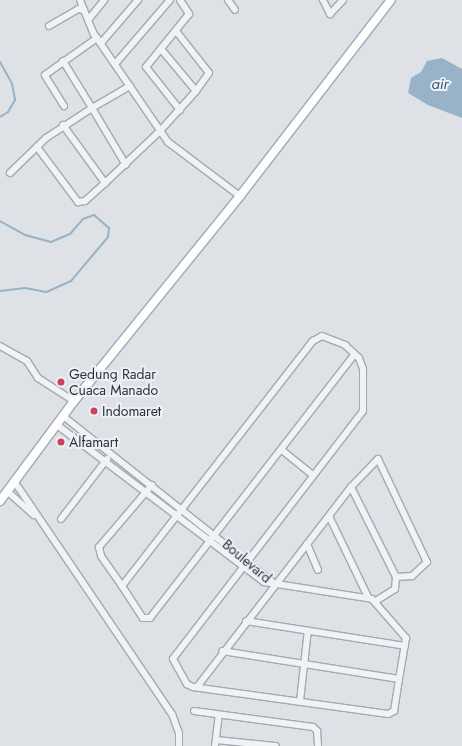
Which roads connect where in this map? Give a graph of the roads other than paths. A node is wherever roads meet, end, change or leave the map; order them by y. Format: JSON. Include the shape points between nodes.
{"nodes":[{"id":1,"x":80,"y":0,"type":"edge"},
{"id":2,"x":104,"y":0,"type":"edge"},
{"id":3,"x":138,"y":0,"type":"edge"},
{"id":4,"x":170,"y":0,"type":"edge"},
{"id":5,"x":180,"y":0,"type":"edge"},
{"id":6,"x":228,"y":0,"type":"edge"},
{"id":7,"x":323,"y":0,"type":"edge"},
{"id":8,"x":343,"y":0,"type":"edge"},
{"id":9,"x":391,"y":0,"type":"edge"},
{"id":10,"x":84,"y":10,"type":"junction"},
{"id":11,"x":235,"y":10,"type":"dead end"},
{"id":12,"x":88,"y":20,"type":"junction"},
{"id":13,"x":49,"y":26,"type":"dead end"},
{"id":14,"x":176,"y":31,"type":"junction"},
{"id":15,"x":99,"y":40,"type":"junction"},
{"id":16,"x":161,"y":49,"type":"junction"},
{"id":17,"x":63,"y":61,"type":"junction"},
{"id":18,"x":115,"y":64,"type":"junction"},
{"id":19,"x":130,"y":86,"type":"junction"},
{"id":20,"x":196,"y":91,"type":"junction"},
{"id":21,"x":64,"y":106,"type":"dead end"},
{"id":22,"x":92,"y":108,"type":"junction"},
{"id":23,"x":180,"y":110,"type":"junction"},
{"id":24,"x":63,"y":125,"type":"junction"},
{"id":25,"x":160,"y":131,"type":"junction"},
{"id":26,"x":37,"y":147,"type":"junction"},
{"id":27,"x":126,"y":165,"type":"junction"},
{"id":28,"x":10,"y":174,"type":"dead end"},
{"id":29,"x":105,"y":183,"type":"junction"},
{"id":30,"x":240,"y":196,"type":"junction"},
{"id":31,"x":0,"y":346,"type":"edge"},
{"id":32,"x":355,"y":354,"type":"junction"},
{"id":33,"x":74,"y":401,"type":"junction"},
{"id":34,"x":63,"y":416,"type":"junction"},
{"id":35,"x":57,"y":426,"type":"junction"},
{"id":36,"x":283,"y":451,"type":"junction"},
{"id":37,"x":111,"y":454,"type":"junction"},
{"id":38,"x":105,"y":462,"type":"junction"},
{"id":39,"x":313,"y":475,"type":"junction"},
{"id":40,"x":14,"y":481,"type":"junction"},
{"id":41,"x":152,"y":485,"type":"junction"},
{"id":42,"x":351,"y":487,"type":"junction"},
{"id":43,"x":7,"y":491,"type":"junction"},
{"id":44,"x":146,"y":491,"type":"junction"},
{"id":45,"x":0,"y":501,"type":"edge"},
{"id":46,"x":183,"y":509,"type":"junction"},
{"id":47,"x":177,"y":516,"type":"junction"},
{"id":48,"x":329,"y":516,"type":"junction"},
{"id":49,"x":61,"y":519,"type":"dead end"},
{"id":50,"x":41,"y":521,"type":"junction"},
{"id":51,"x":216,"y":536,"type":"junction"},
{"id":52,"x":211,"y":542,"type":"junction"},
{"id":53,"x":307,"y":544,"type":"junction"},
{"id":54,"x":247,"y":558,"type":"junction"},
{"id":55,"x":242,"y":565,"type":"junction"},
{"id":56,"x":318,"y":570,"type":"dead end"},
{"id":57,"x":396,"y":577,"type":"junction"},
{"id":58,"x":275,"y":584,"type":"junction"},
{"id":59,"x":122,"y":586,"type":"junction"},
{"id":60,"x":368,"y":597,"type":"junction"},
{"id":61,"x":376,"y":601,"type":"junction"},
{"id":62,"x":246,"y":621,"type":"junction"},
{"id":63,"x":308,"y":630,"type":"junction"},
{"id":64,"x":405,"y":646,"type":"junction"},
{"id":65,"x":222,"y":651,"type":"junction"},
{"id":66,"x":303,"y":664,"type":"junction"},
{"id":67,"x":399,"y":679,"type":"junction"},
{"id":68,"x":197,"y":687,"type":"junction"},
{"id":69,"x":300,"y":701,"type":"junction"},
{"id":70,"x":194,"y":711,"type":"dead end"},
{"id":71,"x":219,"y":715,"type":"junction"},
{"id":72,"x":215,"y":743,"type":"edge"},
{"id":73,"x":179,"y":746,"type":"edge"},
{"id":74,"x":276,"y":746,"type":"edge"},
{"id":75,"x":316,"y":746,"type":"edge"}],
"edges":[{"from":1,"to":10,"type":"street"},
{"from":2,"to":12,"type":"street"},
{"from":3,"to":15,"type":"street"},
{"from":4,"to":18,"type":"street"},
{"from":5,"to":14,"type":"street","via":[[189,13]]},
{"from":6,"to":11,"type":"street"},
{"from":7,"to":8,"type":"street","via":[[330,14]]},
{"from":9,"to":30,"type":"street"},
{"from":10,"to":12,"type":"street"},
{"from":10,"to":13,"type":"street","via":[[78,9]]},
{"from":12,"to":15,"type":"street"},
{"from":14,"to":16,"type":"street"},
{"from":14,"to":20,"type":"street","via":[[209,72]]},
{"from":15,"to":17,"type":"street"},
{"from":15,"to":18,"type":"street"},
{"from":16,"to":20,"type":"street"},
{"from":16,"to":23,"type":"street","via":[[146,68]]},
{"from":17,"to":21,"type":"street","via":[[45,75]]},
{"from":17,"to":22,"type":"street"},
{"from":18,"to":19,"type":"street"},
{"from":19,"to":22,"type":"street"},
{"from":19,"to":25,"type":"street"},
{"from":20,"to":23,"type":"street"},
{"from":22,"to":24,"type":"street"},
{"from":22,"to":27,"type":"street"},
{"from":23,"to":25,"type":"street"},
{"from":24,"to":26,"type":"street"},
{"from":24,"to":29,"type":"street"},
{"from":25,"to":27,"type":"street"},
{"from":25,"to":30,"type":"street","via":[[177,152]]},
{"from":26,"to":28,"type":"street"},
{"from":26,"to":29,"type":"street","via":[[78,202]]},
{"from":27,"to":29,"type":"street"},
{"from":30,"to":33,"type":"street"},
{"from":31,"to":33,"type":"street","via":[[28,362],[38,378]]},
{"from":32,"to":36,"type":"street"},
{"from":32,"to":39,"type":"street","via":[[363,369],[364,408]]},
{"from":32,"to":46,"type":"street","via":[[339,342],[322,336],[315,338]]},
{"from":33,"to":34,"type":"street"},
{"from":34,"to":35,"type":"street"},
{"from":34,"to":37,"type":"street","name":"Boulevard"},
{"from":35,"to":38,"type":"street","name":"Boulevard"},
{"from":35,"to":40,"type":"street"},
{"from":36,"to":39,"type":"street"},
{"from":36,"to":51,"type":"street"},
{"from":37,"to":38,"type":"street"},
{"from":37,"to":41,"type":"street","name":"Boulevard"},
{"from":38,"to":44,"type":"street","name":"Boulevard"},
{"from":38,"to":49,"type":"street"},
{"from":39,"to":54,"type":"street"},
{"from":40,"to":43,"type":"street"},
{"from":40,"to":50,"type":"street"},
{"from":41,"to":44,"type":"street"},
{"from":41,"to":46,"type":"street","name":"Boulevard"},
{"from":42,"to":48,"type":"street"},
{"from":42,"to":57,"type":"street"},
{"from":42,"to":57,"type":"street","via":[[374,460],[382,461],[427,562],[412,576]]},
{"from":43,"to":45,"type":"street"},
{"from":43,"to":50,"type":"street"},
{"from":44,"to":47,"type":"street","name":"Boulevard"},
{"from":44,"to":59,"type":"street","via":[[99,547],[101,556]]},
{"from":46,"to":47,"type":"street"},
{"from":46,"to":51,"type":"street","name":"Boulevard"},
{"from":47,"to":52,"type":"street","name":"Boulevard"},
{"from":47,"to":59,"type":"street"},
{"from":48,"to":53,"type":"street"},
{"from":48,"to":60,"type":"street"},
{"from":50,"to":73,"type":"street","via":[[172,714]]},
{"from":51,"to":52,"type":"street"},
{"from":51,"to":54,"type":"street","name":"Boulevard"},
{"from":52,"to":55,"type":"street","name":"Boulevard"},
{"from":52,"to":59,"type":"street","via":[[148,619],[143,618]]},
{"from":53,"to":56,"type":"street"},
{"from":53,"to":58,"type":"street"},
{"from":54,"to":55,"type":"street"},
{"from":54,"to":58,"type":"street","name":"Boulevard"},
{"from":55,"to":58,"type":"street","name":"Boulevard","via":[[264,582]]},
{"from":55,"to":68,"type":"street","via":[[173,657],[187,684]]},
{"from":57,"to":61,"type":"street","via":[[395,589]]},
{"from":58,"to":60,"type":"street"},
{"from":58,"to":62,"type":"street"},
{"from":60,"to":61,"type":"street"},
{"from":61,"to":64,"type":"street","via":[[405,634]]},
{"from":62,"to":63,"type":"street"},
{"from":62,"to":65,"type":"street"},
{"from":63,"to":64,"type":"street"},
{"from":63,"to":66,"type":"street"},
{"from":64,"to":67,"type":"street"},
{"from":65,"to":66,"type":"street"},
{"from":65,"to":68,"type":"street"},
{"from":66,"to":67,"type":"street"},
{"from":66,"to":69,"type":"street"},
{"from":67,"to":69,"type":"street","via":[[392,713]]},
{"from":68,"to":69,"type":"street"},
{"from":70,"to":71,"type":"street"},
{"from":71,"to":72,"type":"street"},
{"from":71,"to":75,"type":"street","via":[[313,727],[317,731]]},
{"from":72,"to":74,"type":"street"}]}
